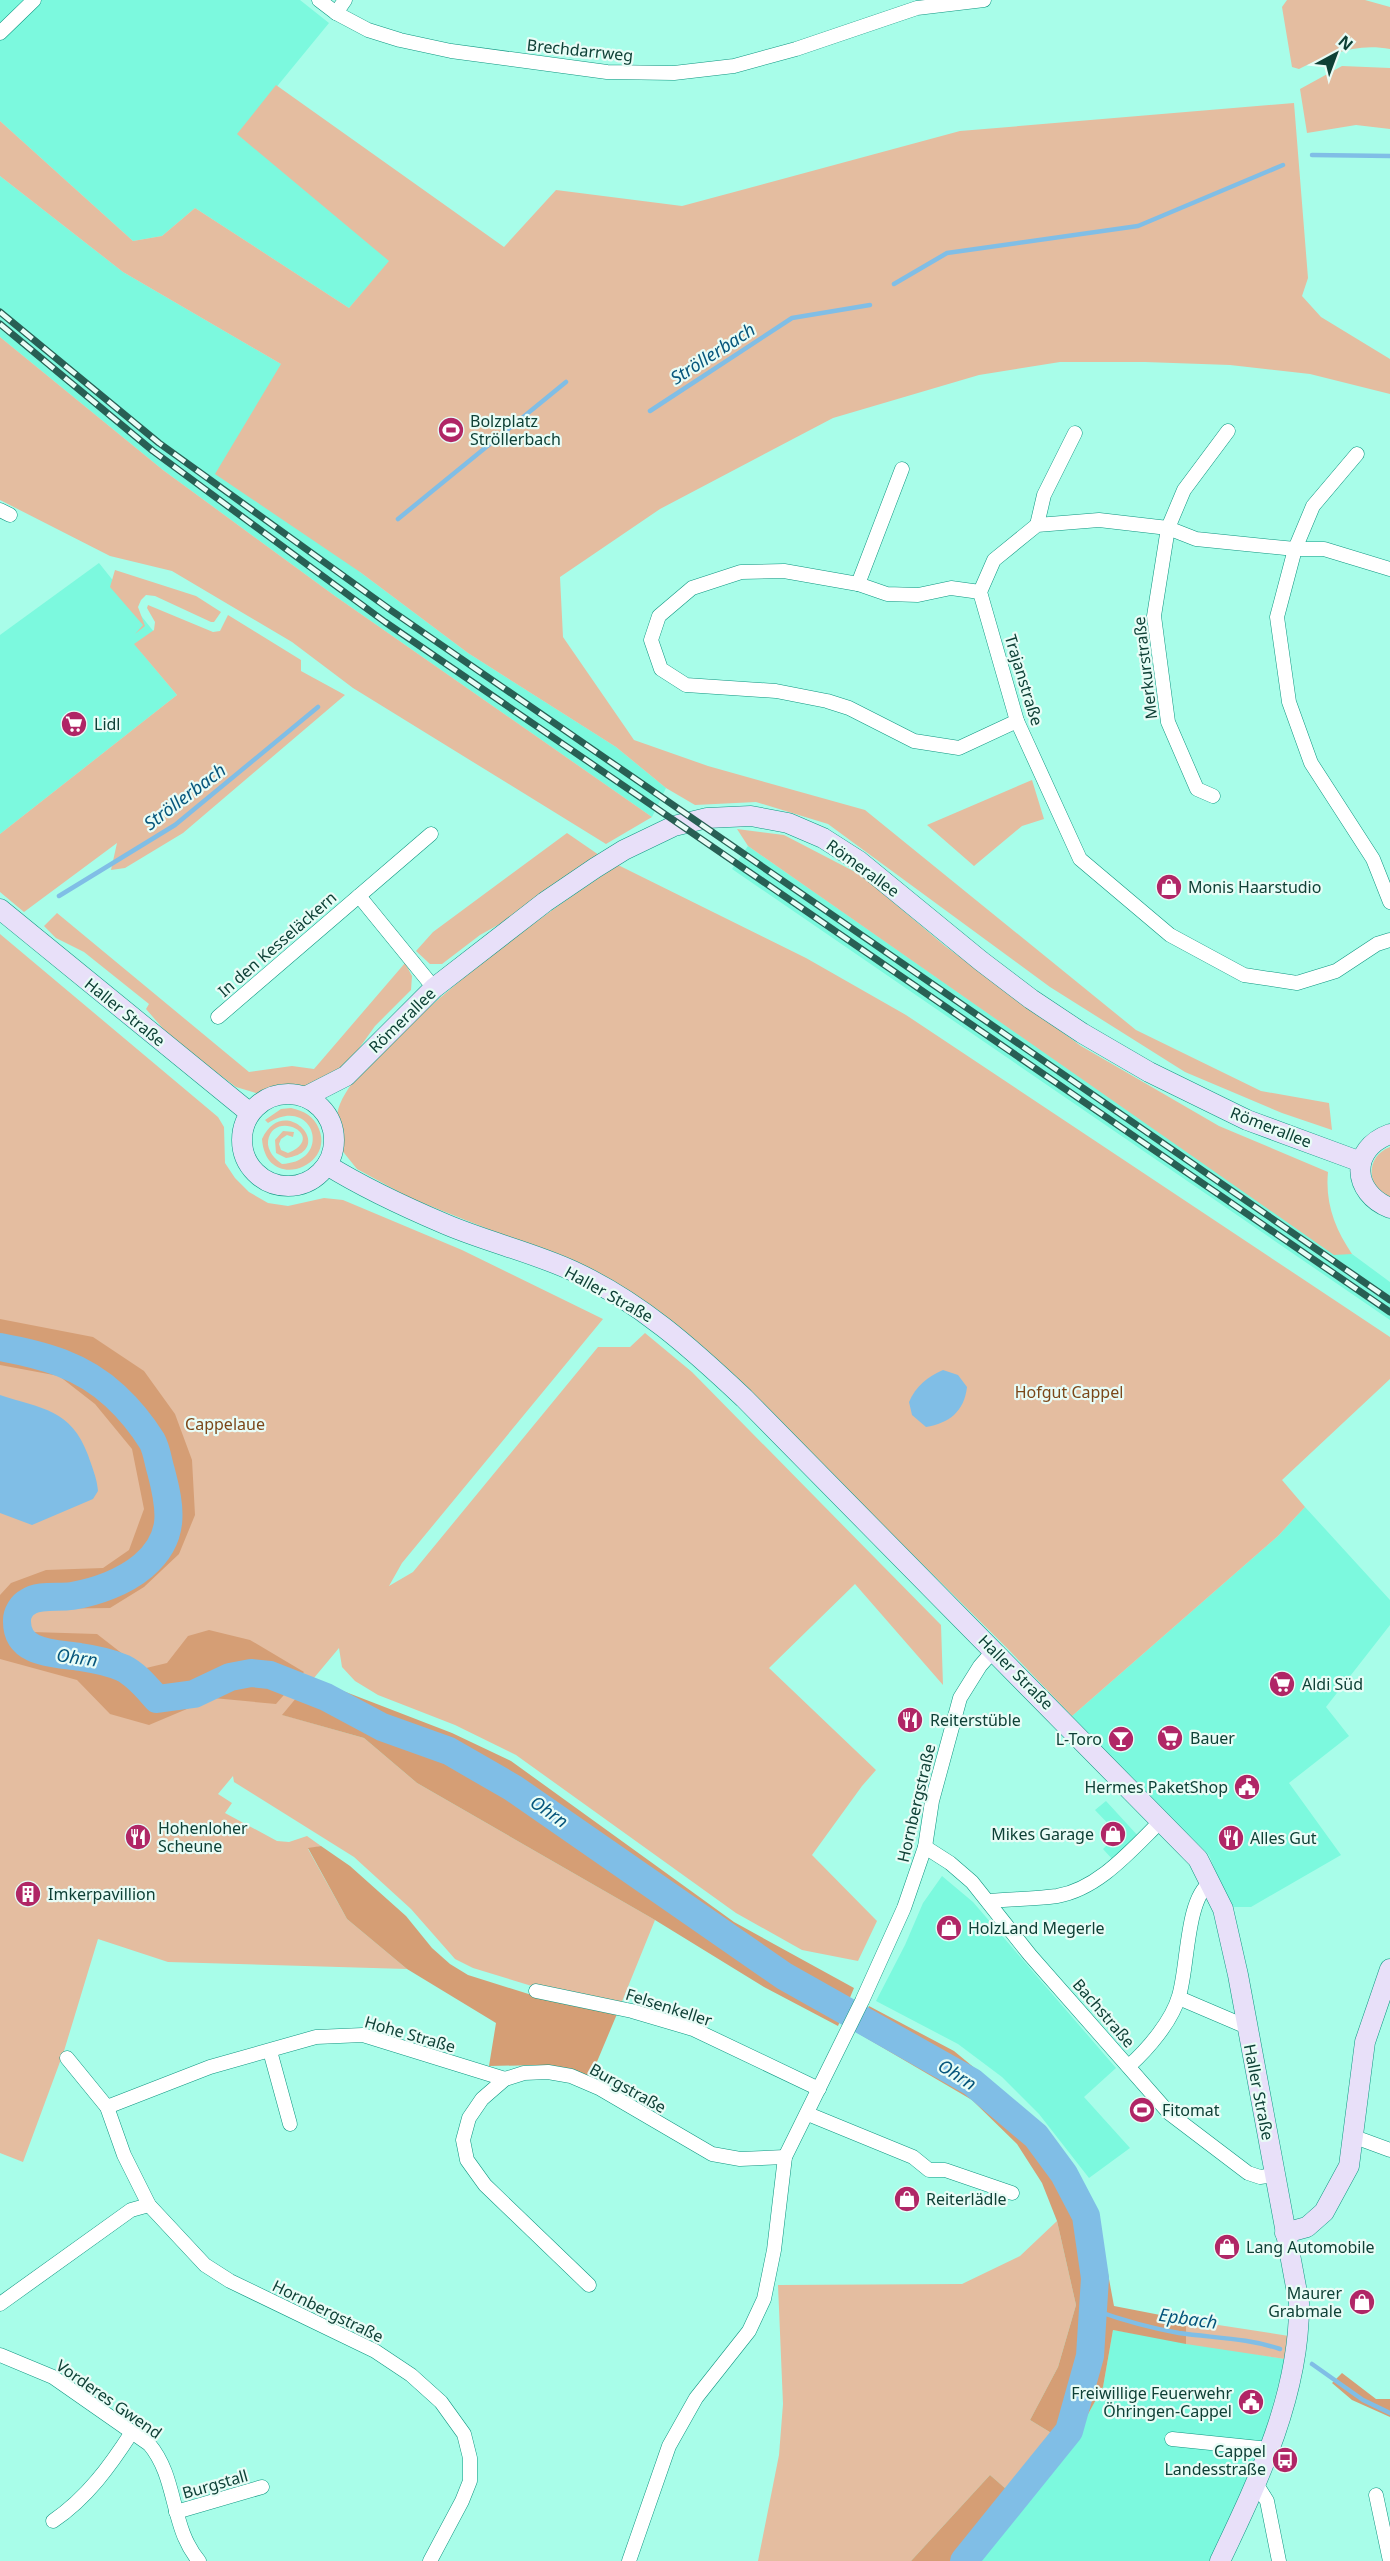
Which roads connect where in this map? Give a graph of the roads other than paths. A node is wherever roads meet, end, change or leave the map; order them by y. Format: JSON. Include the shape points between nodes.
{"nodes":[{"id":1,"x":34,"y":0,"type":"edge"},
{"id":2,"x":319,"y":0,"type":"edge"},
{"id":3,"x":345,"y":0,"type":"edge"},
{"id":4,"x":984,"y":0,"type":"edge"},
{"id":5,"x":336,"y":13,"type":"junction"},
{"id":6,"x":0,"y":33,"type":"edge"},
{"id":7,"x":1228,"y":431,"type":"dead end"},
{"id":8,"x":1075,"y":433,"type":"dead end"},
{"id":9,"x":1357,"y":454,"type":"dead end"},
{"id":10,"x":902,"y":469,"type":"dead end"},
{"id":11,"x":1037,"y":525,"type":"junction"},
{"id":12,"x":1167,"y":528,"type":"junction"},
{"id":13,"x":1294,"y":549,"type":"junction"},
{"id":14,"x":1390,"y":570,"type":"edge"},
{"id":15,"x":858,"y":584,"type":"junction"},
{"id":16,"x":980,"y":592,"type":"junction"},
{"id":17,"x":1017,"y":721,"type":"junction"},
{"id":18,"x":1212,"y":796,"type":"dead end"},
{"id":19,"x":431,"y":834,"type":"dead end"},
{"id":20,"x":359,"y":896,"type":"junction"},
{"id":21,"x":1390,"y":902,"type":"edge"},
{"id":22,"x":0,"y":909,"type":"edge"},
{"id":23,"x":1390,"y":940,"type":"edge"},
{"id":24,"x":434,"y":988,"type":"junction"},
{"id":25,"x":218,"y":1017,"type":"dead end"},
{"id":26,"x":346,"y":1076,"type":"junction"},
{"id":27,"x":305,"y":1097,"type":"junction"},
{"id":28,"x":250,"y":1113,"type":"junction"},
{"id":29,"x":328,"y":1117,"type":"junction"},
{"id":30,"x":1390,"y":1134,"type":"edge"},
{"id":31,"x":1361,"y":1162,"type":"junction"},
{"id":32,"x":327,"y":1165,"type":"junction"},
{"id":33,"x":1390,"y":1208,"type":"edge"},
{"id":34,"x":994,"y":1650,"type":"junction"},
{"id":35,"x":1161,"y":1821,"type":"junction"},
{"id":36,"x":925,"y":1848,"type":"junction"},
{"id":37,"x":1210,"y":1883,"type":"junction"},
{"id":38,"x":987,"y":1901,"type":"junction"},
{"id":39,"x":1390,"y":1969,"type":"edge"},
{"id":40,"x":536,"y":1991,"type":"dead end"},
{"id":41,"x":1179,"y":1998,"type":"junction"},
{"id":42,"x":1247,"y":2027,"type":"junction"},
{"id":43,"x":270,"y":2051,"type":"junction"},
{"id":44,"x":67,"y":2058,"type":"dead end"},
{"id":45,"x":1129,"y":2066,"type":"junction"},
{"id":46,"x":505,"y":2079,"type":"junction"},
{"id":47,"x":819,"y":2089,"type":"junction"},
{"id":48,"x":107,"y":2106,"type":"junction"},
{"id":49,"x":808,"y":2114,"type":"junction"},
{"id":50,"x":290,"y":2124,"type":"dead end"},
{"id":51,"x":1352,"y":2136,"type":"junction"},
{"id":52,"x":1390,"y":2150,"type":"edge"},
{"id":53,"x":785,"y":2157,"type":"junction"},
{"id":54,"x":1275,"y":2175,"type":"junction"},
{"id":55,"x":1012,"y":2193,"type":"dead end"},
{"id":56,"x":149,"y":2205,"type":"junction"},
{"id":57,"x":1285,"y":2233,"type":"junction"},
{"id":58,"x":589,"y":2285,"type":"dead end"},
{"id":59,"x":0,"y":2303,"type":"edge"},
{"id":60,"x":0,"y":2355,"type":"edge"},
{"id":61,"x":132,"y":2432,"type":"junction"},
{"id":62,"x":1172,"y":2439,"type":"dead end"},
{"id":63,"x":1269,"y":2450,"type":"junction"},
{"id":64,"x":1255,"y":2482,"type":"junction"},
{"id":65,"x":262,"y":2487,"type":"dead end"},
{"id":66,"x":1376,"y":2495,"type":"dead end"},
{"id":67,"x":176,"y":2512,"type":"junction"},
{"id":68,"x":53,"y":2521,"type":"dead end"},
{"id":69,"x":199,"y":2561,"type":"edge"},
{"id":70,"x":430,"y":2561,"type":"edge"},
{"id":71,"x":629,"y":2561,"type":"edge"},
{"id":72,"x":1220,"y":2561,"type":"edge"},
{"id":73,"x":1279,"y":2561,"type":"edge"},
{"id":74,"x":1390,"y":2561,"type":"edge"}],
"edges":[{"from":1,"to":6,"type":"street"},
{"from":2,"to":5,"type":"street","name":"Brechdarrweg"},
{"from":3,"to":5,"type":"street"},
{"from":4,"to":5,"type":"street","name":"Brechdarrweg","via":[[916,8],[734,66],[674,73],[607,72],[451,51],[368,30]]},
{"from":7,"to":12,"type":"street","name":"Merkurstraße","via":[[1184,490]]},
{"from":8,"to":11,"type":"street","via":[[1044,495]]},
{"from":9,"to":13,"type":"street","via":[[1313,506]]},
{"from":10,"to":15,"type":"street"},
{"from":11,"to":12,"type":"street","via":[[1099,520]]},
{"from":11,"to":16,"type":"street","via":[[994,560]]},
{"from":12,"to":13,"type":"street","via":[[1196,539]]},
{"from":12,"to":18,"type":"street","name":"Merkurstraße","via":[[1154,616],[1168,722],[1197,789]]},
{"from":13,"to":14,"type":"street","via":[[1324,549]]},
{"from":13,"to":21,"type":"street","via":[[1277,617],[1289,702],[1311,763],[1373,859]]},
{"from":15,"to":16,"type":"street","via":[[887,594],[918,595],[951,588]]},
{"from":15,"to":17,"type":"street","via":[[784,571],[741,572],[692,588],[659,616],[651,640],[661,669],[686,685],[776,691],[827,701],[914,741],[959,748]]},
{"from":16,"to":17,"type":"street","name":"Trajanstraße"},
{"from":17,"to":23,"type":"street","name":"Trajanstraße","via":[[1080,860],[1170,935],[1244,975],[1297,983],[1336,971],[1377,944]]},
{"from":19,"to":20,"type":"street","name":"In den Kesseläckern"},
{"from":20,"to":24,"type":"street","name":"In den Kesseläckern"},
{"from":20,"to":25,"type":"street","name":"In den Kesseläckern"},
{"from":22,"to":28,"type":"main road","name":"Haller Straße"},
{"from":24,"to":26,"type":"main road","name":"Römerallee"},
{"from":24,"to":31,"type":"main road","name":"Römerallee","via":[[545,902],[624,850],[674,826],[707,818],[752,816],[788,823],[824,838],[860,861],[981,961],[1082,1034],[1247,1120]]},
{"from":26,"to":27,"type":"main road","name":"Römerallee"},
{"from":26,"to":29,"type":"main road","name":"Römerallee"},
{"from":27,"to":28,"type":"main road","via":[[275,1096]]},
{"from":27,"to":29,"type":"main road"},
{"from":28,"to":32,"type":"main road","via":[[244,1126],[243,1148],[251,1168],[262,1178],[275,1185],[290,1186],[305,1183]]},
{"from":29,"to":32,"type":"main road","via":[[334,1141]]},
{"from":30,"to":31,"type":"main road","via":[[1372,1144]]},
{"from":31,"to":33,"type":"main road","via":[[1360,1174],[1369,1195]]},
{"from":32,"to":34,"type":"main road","name":"Haller Straße","via":[[445,1224],[573,1271],[649,1314],[744,1398]]},
{"from":34,"to":35,"type":"main road","name":"Haller Straße"},
{"from":34,"to":36,"type":"street","name":"Hornbergstraße","via":[[960,1698],[932,1802]]},
{"from":35,"to":37,"type":"main road","name":"Haller Straße","via":[[1198,1859]]},
{"from":35,"to":38,"type":"street","via":[[1110,1869],[1085,1886],[1059,1896]]},
{"from":36,"to":38,"type":"street","name":"Bachstraße","via":[[950,1863]]},
{"from":36,"to":47,"type":"street","name":"Hornbergstraße","via":[[904,1908]]},
{"from":37,"to":41,"type":"street","via":[[1195,1905]]},
{"from":37,"to":42,"type":"main road","name":"Haller Straße","via":[[1223,1909]]},
{"from":38,"to":45,"type":"street","name":"Bachstraße"},
{"from":39,"to":51,"type":"main road","via":[[1365,2042]]},
{"from":40,"to":47,"type":"street","name":"Felsenkeller","via":[[632,2011],[693,2029]]},
{"from":41,"to":42,"type":"street"},
{"from":41,"to":45,"type":"street","via":[[1150,2047]]},
{"from":42,"to":54,"type":"main road","name":"Haller Straße"},
{"from":43,"to":46,"type":"street","name":"Hohe Straße","via":[[316,2037],[363,2035]]},
{"from":43,"to":48,"type":"street","name":"Hohe Straße","via":[[210,2067]]},
{"from":43,"to":50,"type":"street"},
{"from":44,"to":48,"type":"street"},
{"from":45,"to":54,"type":"street","name":"Bachstraße","via":[[1169,2113],[1239,2167],[1260,2177]]},
{"from":46,"to":53,"type":"street","name":"Burgstraße","via":[[524,2073],[571,2076],[599,2088],[712,2154],[740,2159]]},
{"from":46,"to":58,"type":"street","name":"Burgstraße","via":[[482,2099],[469,2118],[463,2140],[467,2160],[485,2185]]},
{"from":47,"to":49,"type":"street"},
{"from":48,"to":56,"type":"street","name":"Hornbergstraße","via":[[124,2155]]},
{"from":49,"to":53,"type":"street"},
{"from":49,"to":55,"type":"street","via":[[913,2157],[929,2170],[945,2170]]},
{"from":51,"to":52,"type":"street"},
{"from":51,"to":57,"type":"main road","via":[[1348,2166],[1324,2212],[1307,2227]]},
{"from":53,"to":71,"type":"street","via":[[764,2299],[749,2331],[696,2398],[669,2446]]},
{"from":54,"to":57,"type":"main road","name":"Haller Straße"},
{"from":56,"to":59,"type":"street","via":[[130,2210]]},
{"from":56,"to":70,"type":"street","name":"Hornbergstraße","via":[[205,2265],[375,2351],[411,2375],[441,2402],[464,2434],[470,2481]]},
{"from":57,"to":63,"type":"main road","name":"Haller Straße","via":[[1300,2328],[1296,2358]]},
{"from":60,"to":61,"type":"street","name":"Vorderes Gwend","via":[[53,2377]]},
{"from":61,"to":67,"type":"street","name":"Vorderes Gwend","via":[[158,2455]]},
{"from":61,"to":68,"type":"street","via":[[106,2471]]},
{"from":62,"to":63,"type":"street"},
{"from":63,"to":64,"type":"main road","name":"Haller Straße"},
{"from":64,"to":72,"type":"main road","name":"Haller Straße"},
{"from":64,"to":73,"type":"street","via":[[1267,2501]]},
{"from":65,"to":67,"type":"street","name":"Burgstall"},
{"from":66,"to":74,"type":"street"},
{"from":67,"to":69,"type":"street","name":"Vorderes Gwend","via":[[186,2541]]}]}
